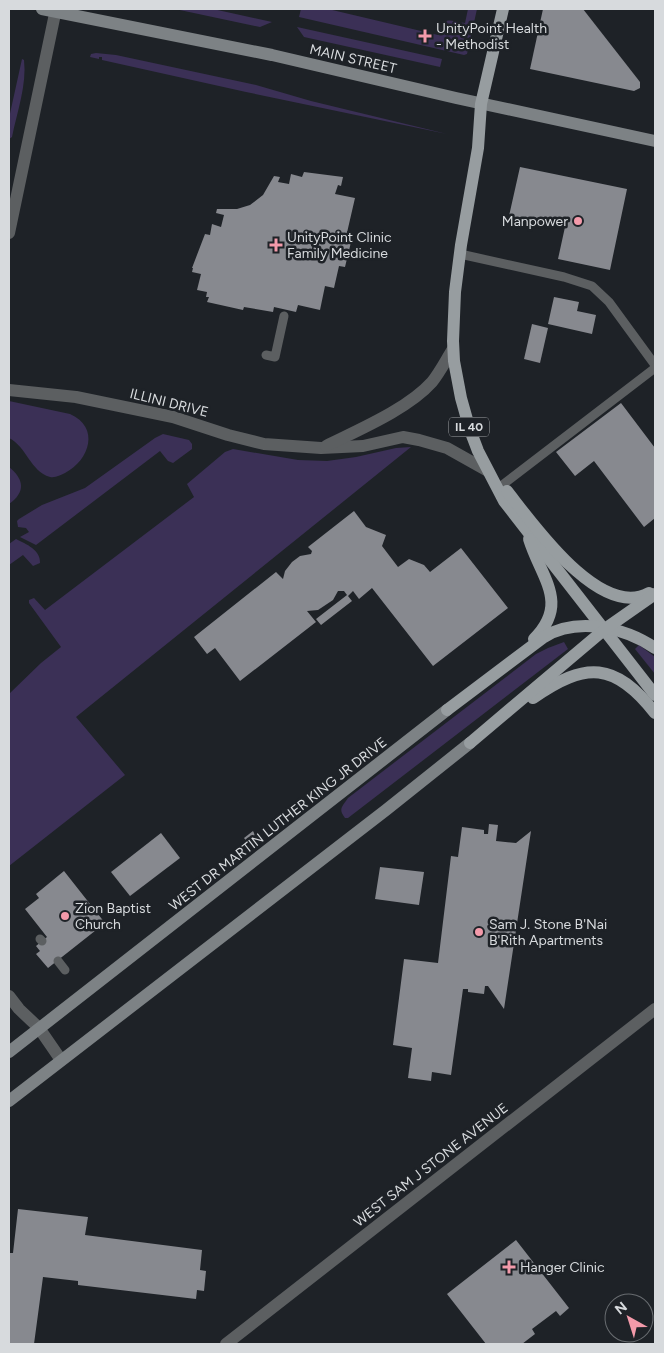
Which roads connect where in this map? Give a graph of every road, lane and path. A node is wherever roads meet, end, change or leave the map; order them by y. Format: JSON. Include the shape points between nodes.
{"nodes":[{"id":1,"x":503,"y":9,"type":"edge"},
{"id":2,"x":51,"y":10,"type":"edge"},
{"id":3,"x":481,"y":104,"type":"junction"},
{"id":4,"x":655,"y":141,"type":"edge"},
{"id":5,"x":9,"y":233,"type":"edge"},
{"id":6,"x":460,"y":254,"type":"junction"},
{"id":7,"x":284,"y":316,"type":"dead end"},
{"id":8,"x":453,"y":349,"type":"junction"},
{"id":9,"x":266,"y":355,"type":"dead end"},
{"id":10,"x":655,"y":367,"type":"edge"},
{"id":11,"x":9,"y":390,"type":"edge"},
{"id":12,"x":321,"y":448,"type":"junction"},
{"id":13,"x":488,"y":471,"type":"junction"},
{"id":14,"x":499,"y":486,"type":"junction"},
{"id":15,"x":527,"y":532,"type":"junction"},
{"id":16,"x":655,"y":588,"type":"edge"},
{"id":17,"x":655,"y":594,"type":"edge"},
{"id":18,"x":605,"y":629,"type":"junction"},
{"id":19,"x":655,"y":648,"type":"edge"},
{"id":20,"x":655,"y":695,"type":"edge"},
{"id":21,"x":447,"y":710,"type":"junction"},
{"id":22,"x":655,"y":713,"type":"edge"},
{"id":23,"x":470,"y":743,"type":"junction"},
{"id":24,"x":58,"y":961,"type":"dead end"},
{"id":25,"x":65,"y":970,"type":"dead end"},
{"id":26,"x":9,"y":996,"type":"edge"},
{"id":27,"x":655,"y":1009,"type":"edge"},
{"id":28,"x":39,"y":1028,"type":"junction"},
{"id":29,"x":9,"y":1052,"type":"edge"},
{"id":30,"x":61,"y":1060,"type":"junction"},
{"id":31,"x":9,"y":1101,"type":"edge"},
{"id":32,"x":226,"y":1344,"type":"edge"}],
"edges":[{"from":1,"to":3,"type":"main road","number":"IL 40"},
{"from":2,"to":3,"type":"main road","name":"MAIN STREET","via":[[272,55]]},
{"from":2,"to":5,"type":"street"},
{"from":3,"to":4,"type":"main road","name":"MAIN STREET"},
{"from":3,"to":6,"type":"main road","number":"IL 40","via":[[478,148]]},
{"from":6,"to":8,"type":"main road","number":"IL 40"},
{"from":6,"to":10,"type":"lane","via":[[564,276],[592,286],[609,302]]},
{"from":7,"to":9,"type":"lane","via":[[275,357]]},
{"from":8,"to":12,"type":"street","via":[[433,380],[405,403]]},
{"from":8,"to":13,"type":"main road","number":"IL 40","via":[[464,413]]},
{"from":10,"to":14,"type":"lane"},
{"from":11,"to":12,"type":"street","name":"ILLINI DRIVE","via":[[76,397],[163,415],[264,444]]},
{"from":12,"to":13,"type":"street","name":"ILLINI DRIVE","via":[[362,446],[404,437],[448,448]]},
{"from":13,"to":14,"type":"main road","number":"IL 40"},
{"from":14,"to":15,"type":"main road","number":"IL 40"},
{"from":14,"to":16,"type":"main road","via":[[566,561],[603,591],[636,598]]},
{"from":15,"to":18,"type":"main road","number":"IL 40"},
{"from":15,"to":21,"type":"main road","via":[[552,595],[550,619],[526,646]]},
{"from":17,"to":18,"type":"main road"},
{"from":18,"to":19,"type":"main road","via":[[630,634]]},
{"from":18,"to":20,"type":"main road","number":"IL 40"},
{"from":18,"to":21,"type":"main road","via":[[596,626],[567,627],[552,632]]},
{"from":18,"to":23,"type":"main road"},
{"from":21,"to":28,"type":"main road","name":"WEST DR MARTIN LUTHER KING JR DRIVE"},
{"from":22,"to":23,"type":"main road","via":[[638,692],[617,677],[600,672],[585,673],[544,691]]},
{"from":23,"to":30,"type":"main road"},
{"from":24,"to":25,"type":"lane"},
{"from":26,"to":28,"type":"street"},
{"from":27,"to":32,"type":"street","name":"WEST SAM J STONE AVENUE"},
{"from":28,"to":29,"type":"main road","name":"WEST DR MARTIN LUTHER KING JR DRIVE"},
{"from":28,"to":30,"type":"street"},
{"from":30,"to":31,"type":"main road"}]}
